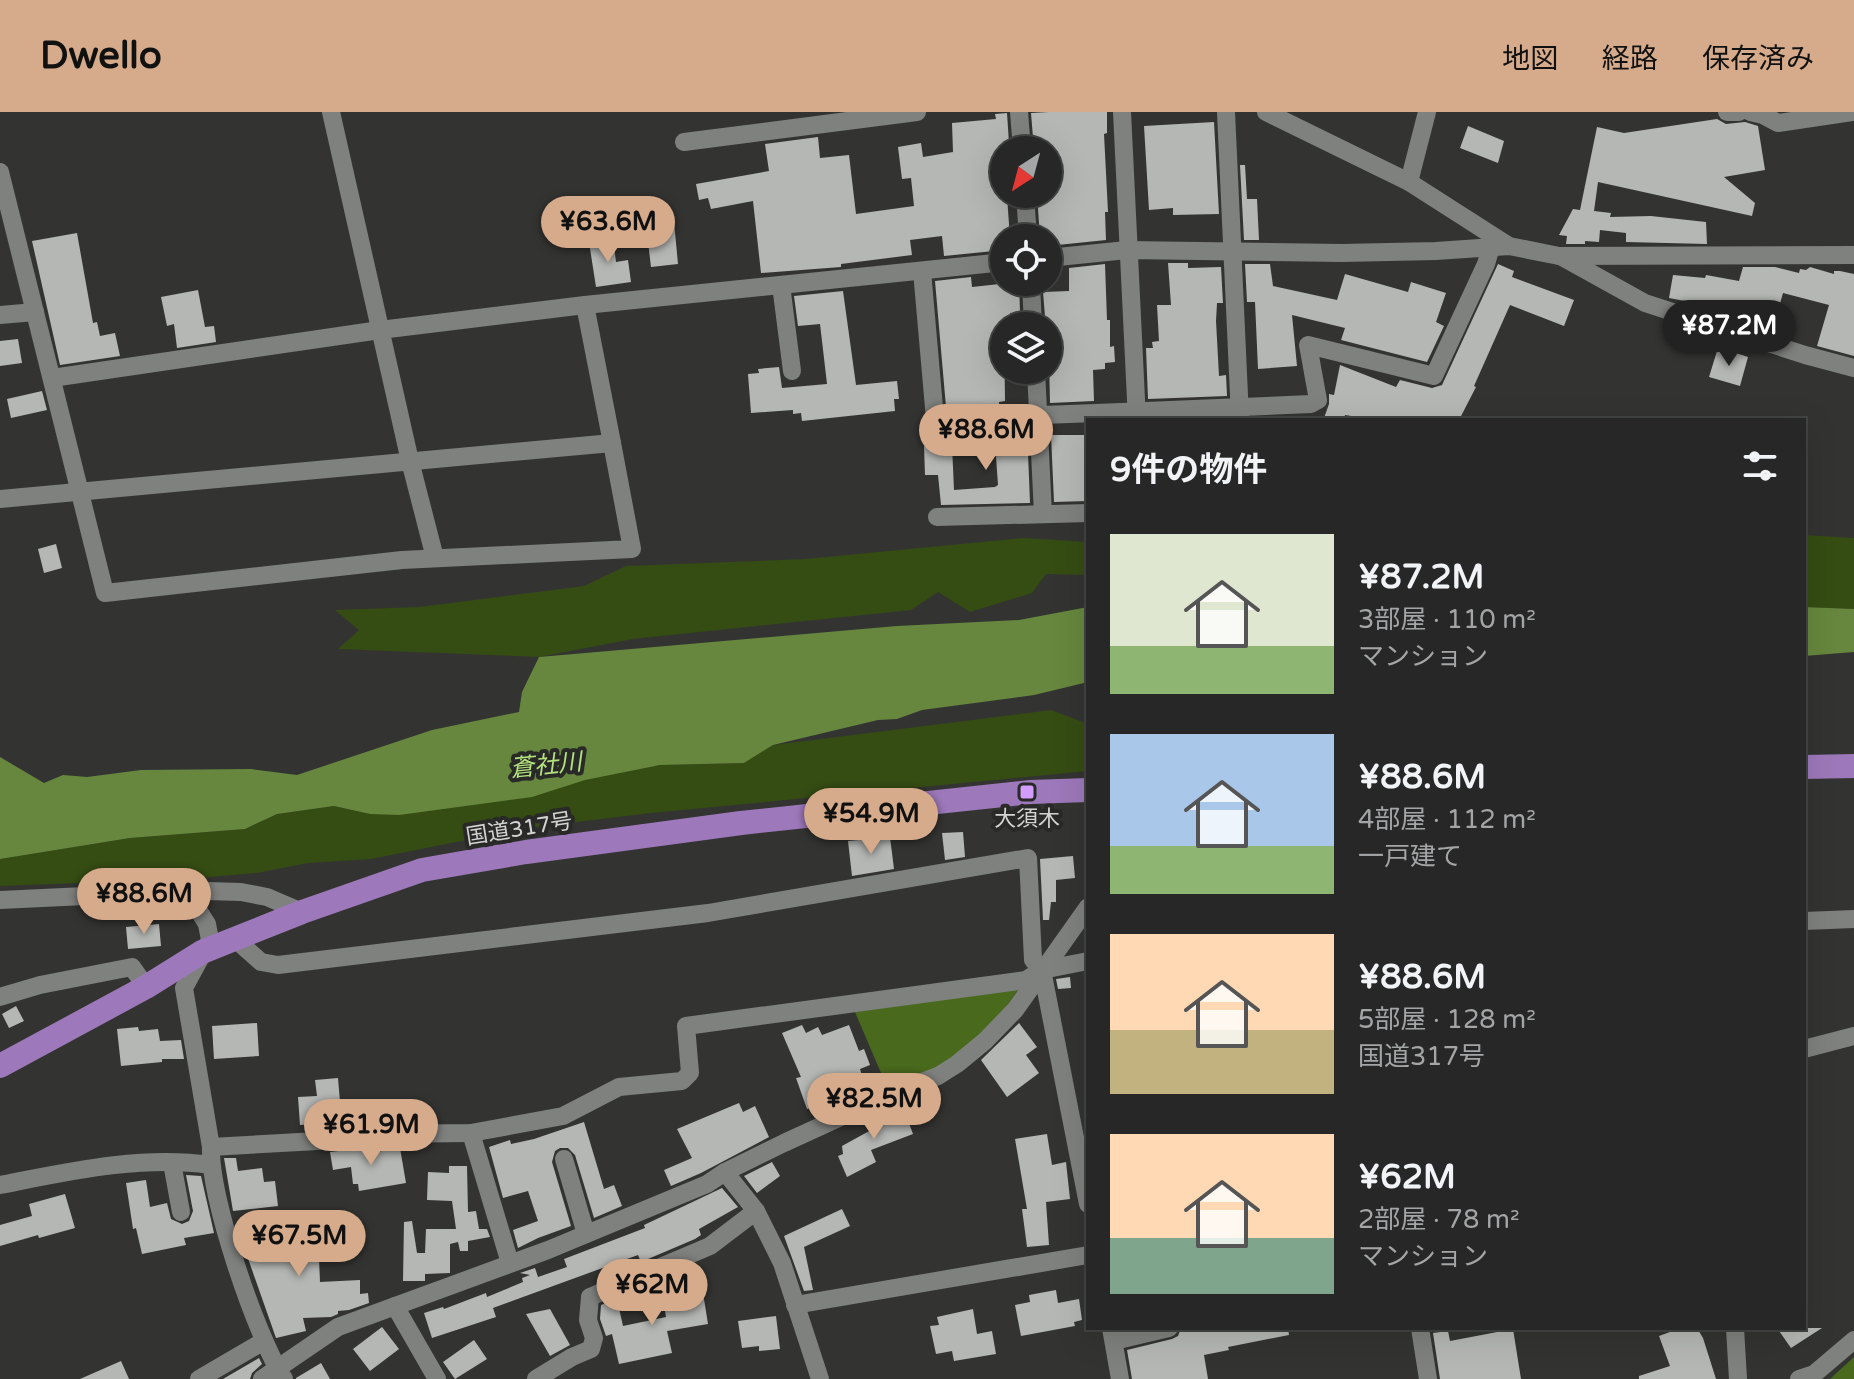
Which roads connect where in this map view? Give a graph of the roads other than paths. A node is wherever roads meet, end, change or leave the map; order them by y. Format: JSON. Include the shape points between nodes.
{"nodes":[{"id":1,"x":331,"y":112,"type":"edge"},
{"id":2,"x":917,"y":112,"type":"edge"},
{"id":3,"x":1019,"y":112,"type":"edge"},
{"id":4,"x":1122,"y":112,"type":"edge"},
{"id":5,"x":1226,"y":112,"type":"edge"},
{"id":6,"x":1266,"y":112,"type":"edge"},
{"id":7,"x":1427,"y":112,"type":"edge"},
{"id":8,"x":1727,"y":112,"type":"edge"},
{"id":9,"x":1739,"y":112,"type":"edge"},
{"id":10,"x":1750,"y":112,"type":"edge"},
{"id":11,"x":1852,"y":112,"type":"edge"},
{"id":12,"x":1021,"y":136,"type":"edge"},
{"id":13,"x":684,"y":142,"type":"dead end"},
{"id":14,"x":0,"y":172,"type":"edge"},
{"id":15,"x":1409,"y":182,"type":"junction"},
{"id":16,"x":9,"y":243,"type":"edge"},
{"id":17,"x":1500,"y":246,"type":"junction"},
{"id":18,"x":1127,"y":250,"type":"junction"},
{"id":19,"x":1233,"y":251,"type":"junction"},
{"id":20,"x":1854,"y":255,"type":"edge"},
{"id":21,"x":1559,"y":256,"type":"junction"},
{"id":22,"x":1062,"y":257,"type":"edge"},
{"id":23,"x":990,"y":264,"type":"edge"},
{"id":24,"x":922,"y":271,"type":"junction"},
{"id":25,"x":781,"y":285,"type":"junction"},
{"id":26,"x":585,"y":305,"type":"junction"},
{"id":27,"x":35,"y":312,"type":"junction"},
{"id":28,"x":0,"y":315,"type":"edge"},
{"id":29,"x":380,"y":330,"type":"junction"},
{"id":30,"x":1854,"y":368,"type":"edge"},
{"id":31,"x":792,"y":371,"type":"dead end"},
{"id":32,"x":52,"y":378,"type":"junction"},
{"id":33,"x":1037,"y":384,"type":"edge"},
{"id":34,"x":1240,"y":414,"type":"edge"},
{"id":35,"x":1038,"y":415,"type":"junction"},
{"id":36,"x":1130,"y":416,"type":"edge"},
{"id":37,"x":612,"y":443,"type":"junction"},
{"id":38,"x":410,"y":461,"type":"junction"},
{"id":39,"x":80,"y":491,"type":"junction"},
{"id":40,"x":0,"y":499,"type":"edge"},
{"id":41,"x":1086,"y":513,"type":"edge"},
{"id":42,"x":1043,"y":514,"type":"junction"},
{"id":43,"x":937,"y":517,"type":"dead end"},
{"id":44,"x":435,"y":558,"type":"junction"},
{"id":45,"x":1854,"y":766,"type":"edge"},
{"id":46,"x":1806,"y":767,"type":"edge"},
{"id":47,"x":1086,"y":790,"type":"edge"},
{"id":48,"x":178,"y":896,"type":"junction"},
{"id":49,"x":0,"y":900,"type":"edge"},
{"id":50,"x":1086,"y":910,"type":"edge"},
{"id":51,"x":302,"y":912,"type":"junction"},
{"id":52,"x":1854,"y":919,"type":"edge"},
{"id":53,"x":1806,"y":921,"type":"edge"},
{"id":54,"x":234,"y":938,"type":"junction"},
{"id":55,"x":202,"y":952,"type":"junction"},
{"id":56,"x":1086,"y":961,"type":"edge"},
{"id":57,"x":1042,"y":970,"type":"junction"},
{"id":58,"x":146,"y":987,"type":"junction"},
{"id":59,"x":0,"y":997,"type":"edge"},
{"id":60,"x":1854,"y":1036,"type":"edge"},
{"id":61,"x":1806,"y":1048,"type":"edge"},
{"id":62,"x":0,"y":1066,"type":"edge"},
{"id":63,"x":471,"y":1133,"type":"junction"},
{"id":64,"x":210,"y":1156,"type":"junction"},
{"id":65,"x":564,"y":1159,"type":"dead end"},
{"id":66,"x":172,"y":1163,"type":"junction"},
{"id":67,"x":725,"y":1172,"type":"junction"},
{"id":68,"x":0,"y":1185,"type":"edge"},
{"id":69,"x":1086,"y":1194,"type":"edge"},
{"id":70,"x":756,"y":1211,"type":"junction"},
{"id":71,"x":181,"y":1212,"type":"dead end"},
{"id":72,"x":586,"y":1234,"type":"junction"},
{"id":73,"x":1086,"y":1255,"type":"edge"},
{"id":74,"x":510,"y":1263,"type":"junction"},
{"id":75,"x":795,"y":1305,"type":"junction"},
{"id":76,"x":395,"y":1306,"type":"junction"},
{"id":77,"x":1153,"y":1330,"type":"edge"},
{"id":78,"x":1420,"y":1330,"type":"edge"},
{"id":79,"x":1735,"y":1330,"type":"edge"},
{"id":80,"x":1113,"y":1335,"type":"edge"},
{"id":81,"x":1854,"y":1340,"type":"edge"},
{"id":82,"x":264,"y":1341,"type":"junction"},
{"id":83,"x":274,"y":1375,"type":"edge"},
{"id":84,"x":199,"y":1379,"type":"edge"},
{"id":85,"x":437,"y":1379,"type":"edge"},
{"id":86,"x":536,"y":1379,"type":"edge"},
{"id":87,"x":820,"y":1379,"type":"edge"},
{"id":88,"x":1120,"y":1379,"type":"edge"},
{"id":89,"x":1428,"y":1379,"type":"edge"},
{"id":90,"x":1738,"y":1379,"type":"edge"},
{"id":91,"x":1799,"y":1379,"type":"edge"}],
"edges":[{"from":1,"to":29,"type":"street"},
{"from":2,"to":13,"type":"street"},
{"from":3,"to":12,"type":"street"},
{"from":4,"to":18,"type":"street"},
{"from":5,"to":19,"type":"street"},
{"from":6,"to":15,"type":"street"},
{"from":7,"to":15,"type":"street"},
{"from":8,"to":9,"type":"street"},
{"from":10,"to":11,"type":"street","via":[[1778,123]]},
{"from":14,"to":16,"type":"street"},
{"from":15,"to":17,"type":"street"},
{"from":16,"to":27,"type":"street"},
{"from":17,"to":19,"type":"street","via":[[1342,253]]},
{"from":17,"to":21,"type":"street"},
{"from":17,"to":34,"type":"street","via":[[1486,264],[1434,376],[1308,345],[1318,400]]},
{"from":18,"to":19,"type":"street"},
{"from":18,"to":22,"type":"street"},
{"from":18,"to":36,"type":"street"},
{"from":19,"to":34,"type":"street"},
{"from":20,"to":21,"type":"street"},
{"from":21,"to":30,"type":"street","via":[[1645,303]]},
{"from":23,"to":24,"type":"street"},
{"from":24,"to":25,"type":"street"},
{"from":24,"to":35,"type":"street","via":[[935,419]]},
{"from":25,"to":26,"type":"street"},
{"from":25,"to":31,"type":"street"},
{"from":26,"to":29,"type":"street"},
{"from":26,"to":37,"type":"street"},
{"from":27,"to":28,"type":"street"},
{"from":27,"to":32,"type":"street"},
{"from":29,"to":32,"type":"street"},
{"from":29,"to":38,"type":"street"},
{"from":32,"to":39,"type":"street"},
{"from":33,"to":35,"type":"street"},
{"from":34,"to":36,"type":"street"},
{"from":35,"to":36,"type":"street"},
{"from":35,"to":42,"type":"street"},
{"from":37,"to":38,"type":"street"},
{"from":37,"to":44,"type":"street","via":[[632,549]]},
{"from":38,"to":39,"type":"street"},
{"from":38,"to":44,"type":"street"},
{"from":39,"to":40,"type":"street"},
{"from":39,"to":44,"type":"street","via":[[105,593]]},
{"from":41,"to":42,"type":"street"},
{"from":42,"to":43,"type":"street"},
{"from":45,"to":46,"type":"highway"},
{"from":47,"to":51,"type":"highway","name":"国道317号","via":[[741,823],[526,852],[422,870]]},
{"from":48,"to":49,"type":"street"},
{"from":48,"to":51,"type":"street","via":[[241,892]]},
{"from":48,"to":55,"type":"street","via":[[207,924],[210,940]]},
{"from":50,"to":57,"type":"street"},
{"from":51,"to":54,"type":"highway","name":"国道317号"},
{"from":52,"to":53,"type":"street"},
{"from":54,"to":55,"type":"highway","name":"国道317号"},
{"from":54,"to":57,"type":"street","via":[[261,962],[278,965],[708,913],[1028,858],[1033,960]]},
{"from":55,"to":58,"type":"highway","name":"国道317号"},
{"from":55,"to":64,"type":"street","via":[[184,988]]},
{"from":56,"to":57,"type":"street"},
{"from":57,"to":63,"type":"street","via":[[1026,980],[686,1026],[690,1073],[682,1081],[619,1087],[563,1116]]},
{"from":57,"to":67,"type":"street","via":[[1015,1010],[957,1064]]},
{"from":57,"to":69,"type":"street"},
{"from":58,"to":59,"type":"street","via":[[132,967]]},
{"from":58,"to":62,"type":"highway","name":"国道317号"},
{"from":60,"to":61,"type":"street"},
{"from":63,"to":64,"type":"street","via":[[375,1134]]},
{"from":63,"to":74,"type":"street"},
{"from":64,"to":66,"type":"street"},
{"from":64,"to":82,"type":"street","via":[[231,1247]]},
{"from":65,"to":72,"type":"street"},
{"from":66,"to":68,"type":"street","via":[[121,1164]]},
{"from":66,"to":71,"type":"street"},
{"from":67,"to":70,"type":"street"},
{"from":67,"to":72,"type":"street"},
{"from":70,"to":75,"type":"street","via":[[782,1263]]},
{"from":70,"to":86,"type":"street","via":[[710,1246],[590,1297],[591,1349]]},
{"from":72,"to":74,"type":"street"},
{"from":73,"to":75,"type":"street"},
{"from":74,"to":76,"type":"street"},
{"from":75,"to":87,"type":"street"},
{"from":76,"to":83,"type":"street","via":[[338,1327]]},
{"from":76,"to":85,"type":"street"},
{"from":77,"to":80,"type":"street"},
{"from":78,"to":89,"type":"street"},
{"from":79,"to":90,"type":"street"},
{"from":80,"to":88,"type":"street"},
{"from":81,"to":91,"type":"street","via":[[1814,1374]]},
{"from":82,"to":83,"type":"street"},
{"from":82,"to":84,"type":"street"}]}
